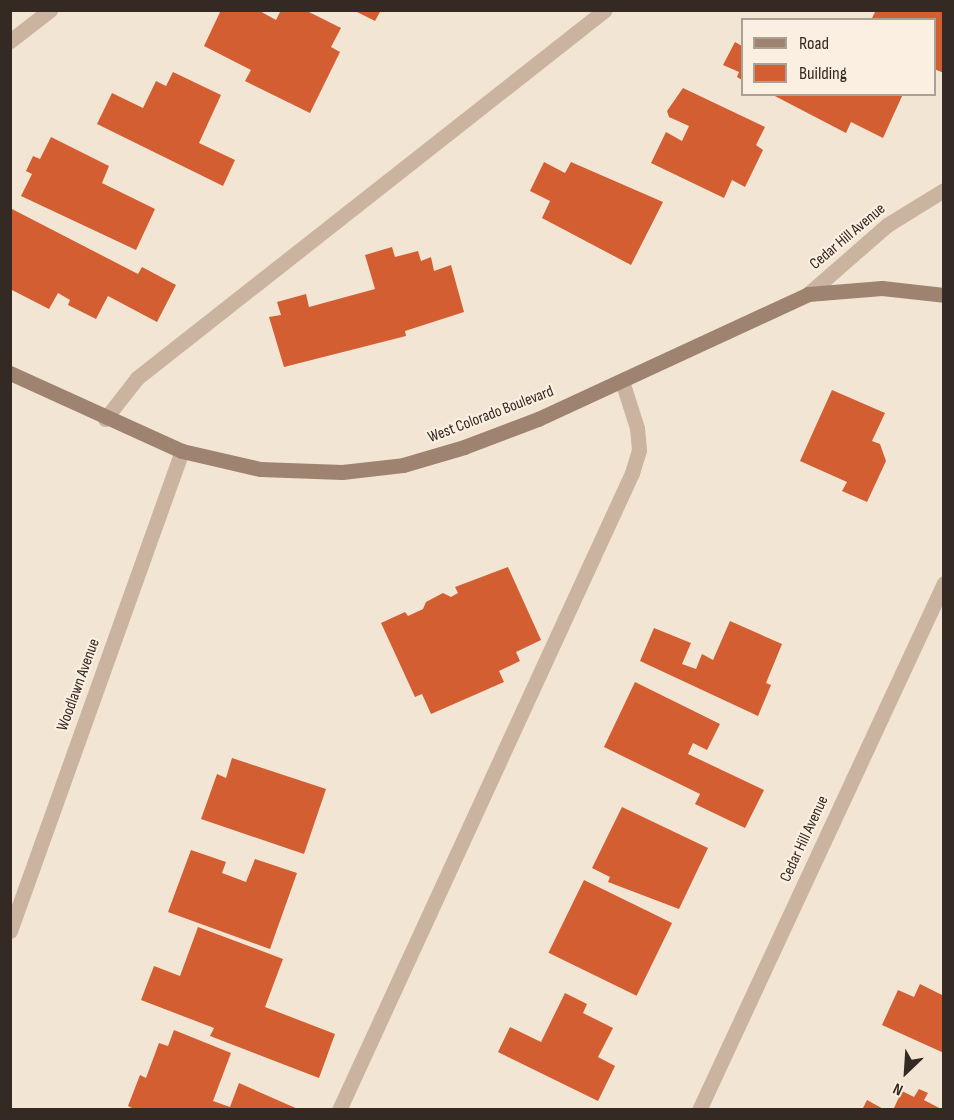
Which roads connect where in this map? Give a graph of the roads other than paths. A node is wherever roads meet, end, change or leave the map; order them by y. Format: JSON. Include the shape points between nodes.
{"nodes":[{"id":1,"x":50,"y":10,"type":"edge"},
{"id":2,"x":605,"y":10,"type":"edge"},
{"id":3,"x":10,"y":41,"type":"edge"},
{"id":4,"x":944,"y":190,"type":"edge"},
{"id":5,"x":942,"y":291,"type":"edge"},
{"id":6,"x":808,"y":294,"type":"junction"},
{"id":7,"x":10,"y":374,"type":"edge"},
{"id":8,"x":622,"y":381,"type":"junction"},
{"id":9,"x":105,"y":418,"type":"junction"},
{"id":10,"x":182,"y":451,"type":"junction"},
{"id":11,"x":944,"y":583,"type":"edge"},
{"id":12,"x":10,"y":931,"type":"edge"},
{"id":13,"x":339,"y":1110,"type":"edge"},
{"id":14,"x":699,"y":1110,"type":"edge"}],
"edges":[{"from":1,"to":3,"type":"street"},
{"from":2,"to":9,"type":"street","via":[[136,378]]},
{"from":4,"to":6,"type":"street","name":"Cedar Hill Avenue","via":[[887,225]]},
{"from":5,"to":6,"type":"street","name":"West Colorado Boulevard","via":[[882,288]]},
{"from":6,"to":8,"type":"street","name":"West Colorado Boulevard"},
{"from":7,"to":9,"type":"street","name":"West Colorado Boulevard"},
{"from":8,"to":10,"type":"street","name":"West Colorado Boulevard","via":[[474,443],[403,465],[342,472],[260,469]]},
{"from":8,"to":13,"type":"street","via":[[637,428],[639,450],[632,473]]},
{"from":9,"to":10,"type":"street","name":"West Colorado Boulevard"},
{"from":10,"to":12,"type":"street","name":"Woodlawn Avenue"},
{"from":11,"to":14,"type":"street","name":"Cedar Hill Avenue"}]}
